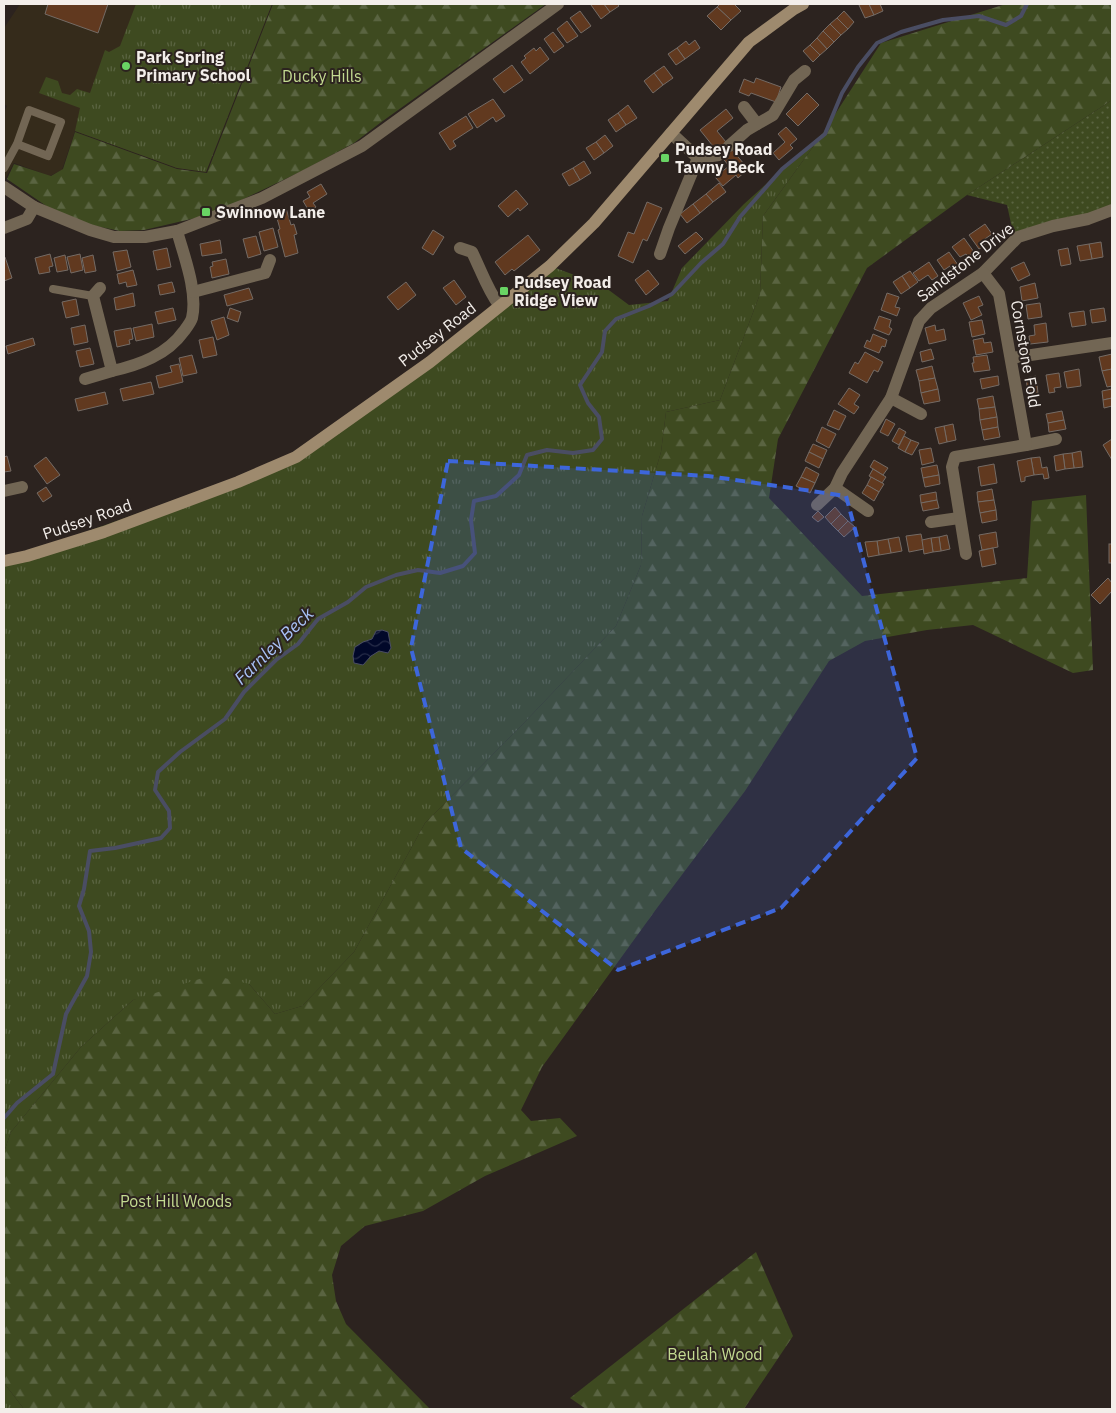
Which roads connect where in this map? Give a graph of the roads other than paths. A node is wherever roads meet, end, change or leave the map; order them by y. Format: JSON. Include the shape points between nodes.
{"nodes":[{"id":1,"x":558,"y":4,"type":"edge"},
{"id":2,"x":803,"y":4,"type":"edge"},
{"id":3,"x":805,"y":71,"type":"dead end"},
{"id":4,"x":744,"y":107,"type":"dead end"},
{"id":5,"x":757,"y":124,"type":"junction"},
{"id":6,"x":671,"y":133,"type":"junction"},
{"id":7,"x":17,"y":144,"type":"junction"},
{"id":8,"x":729,"y":146,"type":"dead end"},
{"id":9,"x":719,"y":155,"type":"dead end"},
{"id":10,"x":698,"y":158,"type":"junction"},
{"id":11,"x":4,"y":168,"type":"edge"},
{"id":12,"x":4,"y":187,"type":"edge"},
{"id":13,"x":34,"y":207,"type":"junction"},
{"id":14,"x":1112,"y":210,"type":"edge"},
{"id":15,"x":4,"y":228,"type":"edge"},
{"id":16,"x":177,"y":231,"type":"junction"},
{"id":17,"x":460,"y":248,"type":"dead end"},
{"id":18,"x":660,"y":254,"type":"dead end"},
{"id":19,"x":270,"y":260,"type":"dead end"},
{"id":20,"x":982,"y":273,"type":"junction"},
{"id":21,"x":53,"y":289,"type":"dead end"},
{"id":22,"x":97,"y":292,"type":"joint"},
{"id":23,"x":193,"y":292,"type":"junction"},
{"id":24,"x":499,"y":305,"type":"junction"},
{"id":25,"x":1112,"y":343,"type":"edge"},
{"id":26,"x":1011,"y":358,"type":"junction"},
{"id":27,"x":112,"y":371,"type":"junction"},
{"id":28,"x":85,"y":379,"type":"dead end"},
{"id":29,"x":891,"y":398,"type":"junction"},
{"id":30,"x":920,"y":414,"type":"dead end"},
{"id":31,"x":1056,"y":440,"type":"dead end"},
{"id":32,"x":1026,"y":445,"type":"junction"},
{"id":33,"x":22,"y":487,"type":"dead end"},
{"id":34,"x":835,"y":488,"type":"junction"},
{"id":35,"x":4,"y":491,"type":"edge"},
{"id":36,"x":817,"y":505,"type":"dead end"},
{"id":37,"x":868,"y":511,"type":"dead end"},
{"id":38,"x":960,"y":518,"type":"junction"},
{"id":39,"x":931,"y":522,"type":"dead end"},
{"id":40,"x":966,"y":554,"type":"dead end"},
{"id":41,"x":4,"y":561,"type":"edge"}],
"edges":[{"from":1,"to":16,"type":"street","via":[[362,146],[262,198]]},
{"from":2,"to":6,"type":"main road","name":"Pudsey Road","via":[[749,42]]},
{"from":3,"to":5,"type":"street","via":[[794,80],[773,115]]},
{"from":4,"to":5,"type":"street"},
{"from":5,"to":8,"type":"street"},
{"from":6,"to":10,"type":"street"},
{"from":6,"to":24,"type":"main road","name":"Pudsey Road","via":[[594,223],[550,266]]},
{"from":7,"to":7,"type":"lane","via":[[29,110],[61,122],[48,156]]},
{"from":7,"to":11,"type":"lane"},
{"from":9,"to":10,"type":"street"},
{"from":10,"to":18,"type":"street"},
{"from":12,"to":13,"type":"street"},
{"from":13,"to":15,"type":"street","via":[[27,219]]},
{"from":13,"to":16,"type":"street","via":[[114,237],[145,237]]},
{"from":14,"to":20,"type":"street","name":"Sandstone Drive","via":[[1018,237]]},
{"from":16,"to":23,"type":"street"},
{"from":17,"to":24,"type":"street","via":[[472,252],[489,291]]},
{"from":19,"to":23,"type":"street","via":[[265,273]]},
{"from":20,"to":26,"type":"street","name":"Cornstone Fold","via":[[999,294]]},
{"from":20,"to":29,"type":"street","name":"Sandstone Drive","via":[[919,321]]},
{"from":21,"to":22,"type":"lane"},
{"from":22,"to":27,"type":"street"},
{"from":23,"to":27,"type":"street","via":[[192,319],[178,339],[136,366]]},
{"from":24,"to":41,"type":"main road","name":"Pudsey Road","via":[[430,362],[296,457],[104,532]]},
{"from":25,"to":26,"type":"street"},
{"from":26,"to":32,"type":"street","name":"Cornstone Fold"},
{"from":27,"to":28,"type":"street"},
{"from":29,"to":30,"type":"street"},
{"from":29,"to":34,"type":"street","name":"Sandstone Drive"},
{"from":31,"to":32,"type":"street"},
{"from":32,"to":38,"type":"street","via":[[955,457],[952,468]]},
{"from":33,"to":35,"type":"street"},
{"from":34,"to":36,"type":"street","name":"Sandstone Drive"},
{"from":34,"to":37,"type":"street"},
{"from":38,"to":39,"type":"street"},
{"from":38,"to":40,"type":"street"}]}
